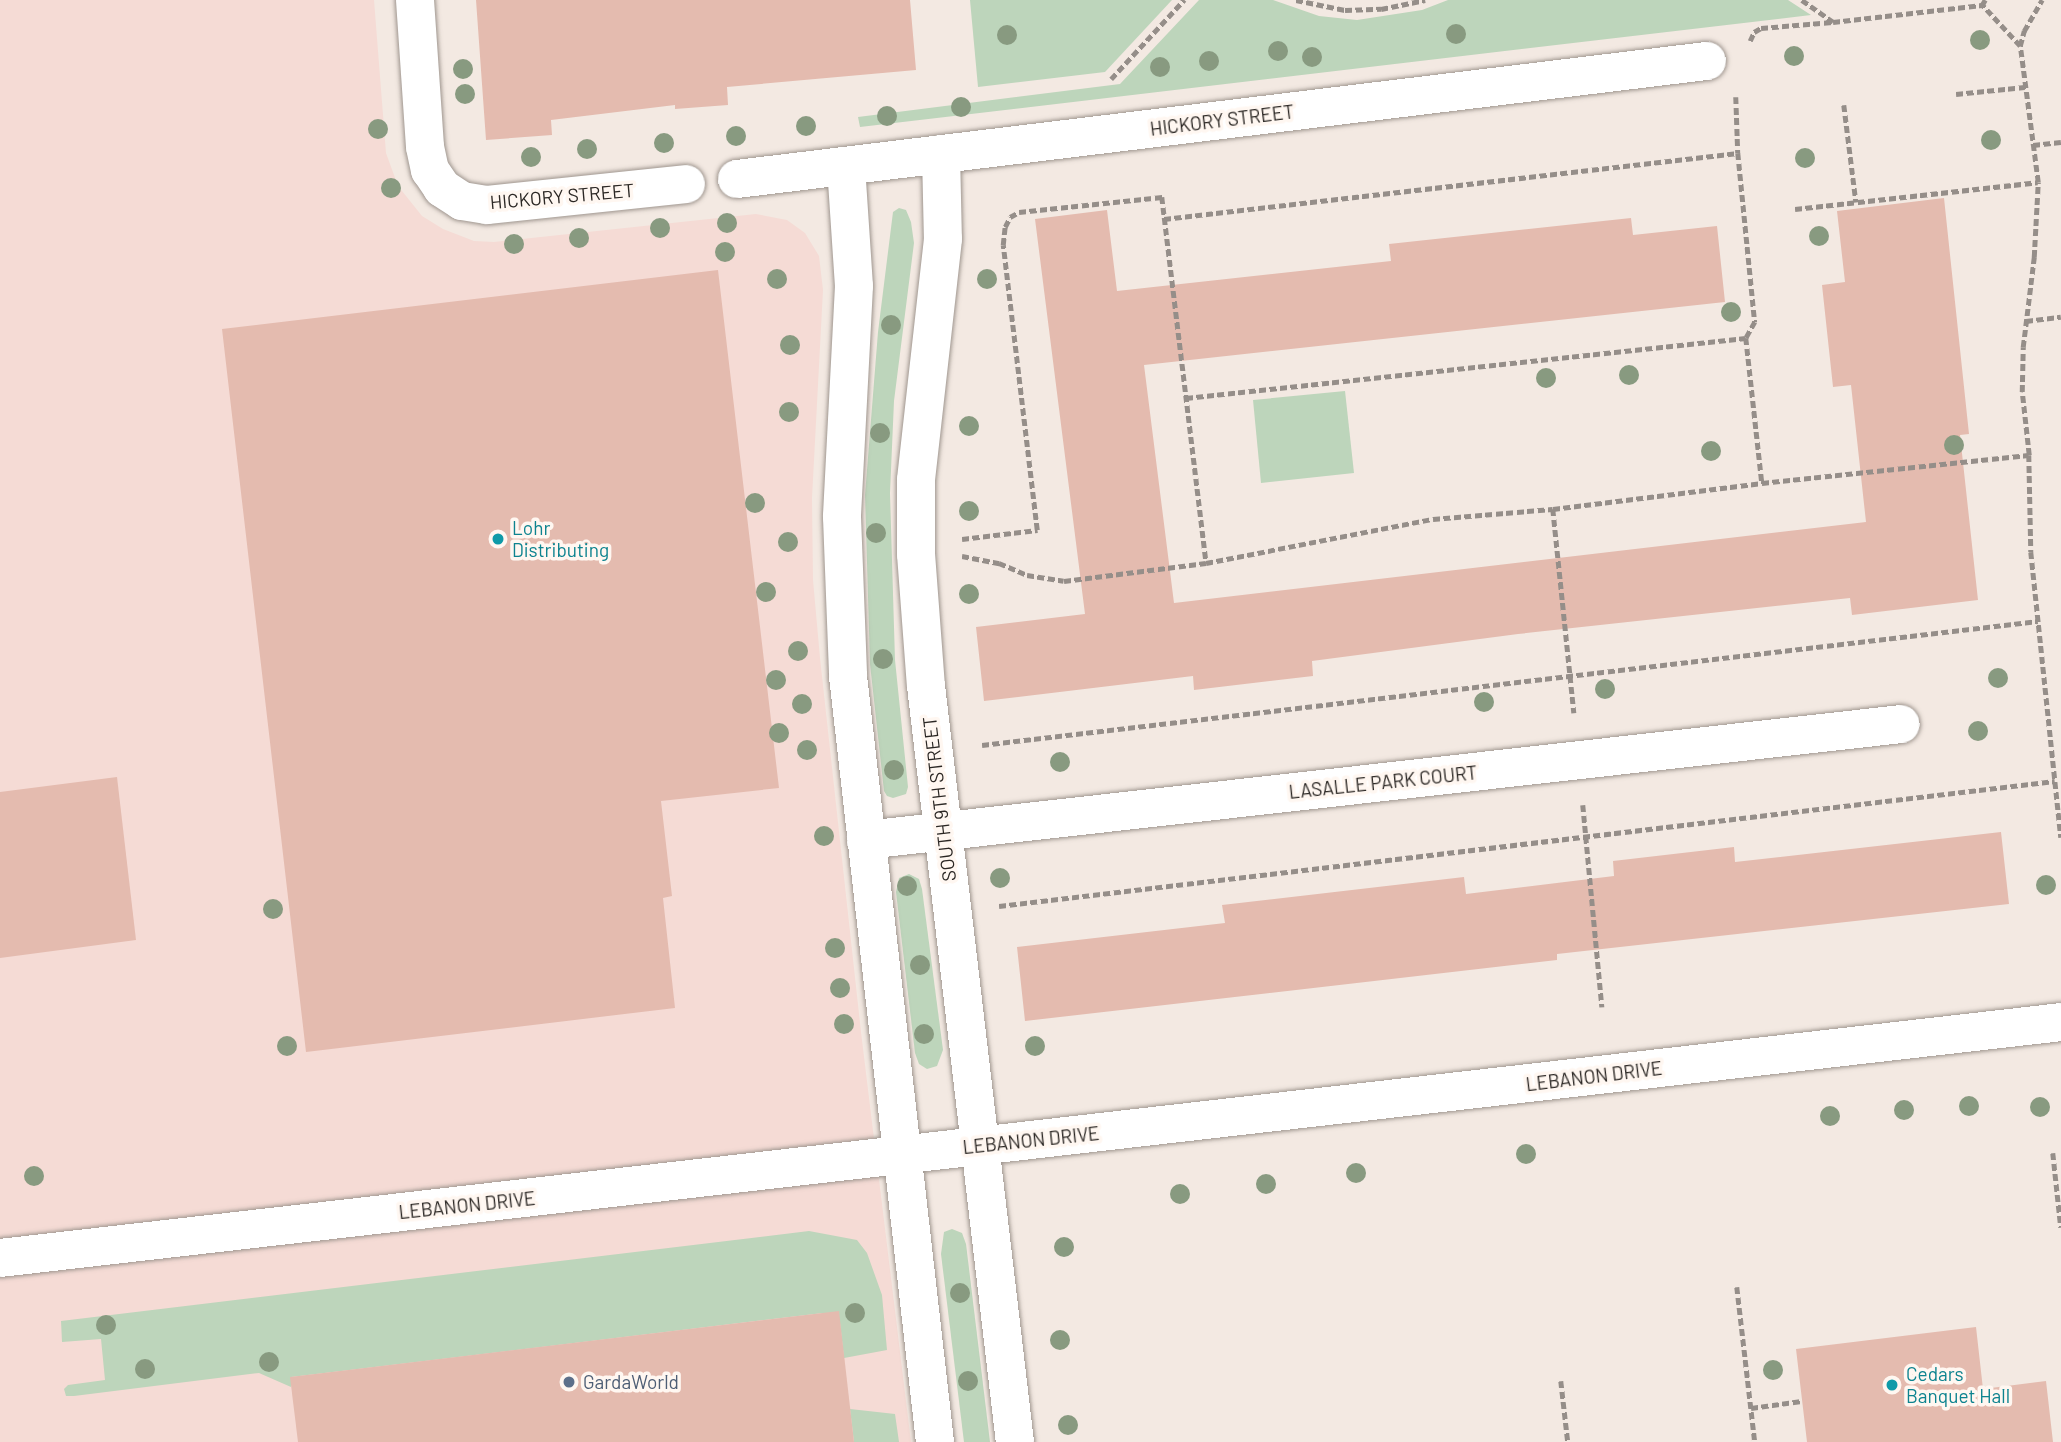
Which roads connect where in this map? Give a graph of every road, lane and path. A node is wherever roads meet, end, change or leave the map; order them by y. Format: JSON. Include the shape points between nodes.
{"nodes":[{"id":1,"x":415,"y":0,"type":"edge"},
{"id":2,"x":1184,"y":0,"type":"edge"},
{"id":3,"x":1296,"y":0,"type":"edge"},
{"id":4,"x":1425,"y":0,"type":"edge"},
{"id":5,"x":1802,"y":0,"type":"edge"},
{"id":6,"x":2042,"y":0,"type":"edge"},
{"id":7,"x":1984,"y":3,"type":"edge"},
{"id":8,"x":1833,"y":22,"type":"junction"},
{"id":9,"x":2020,"y":46,"type":"junction"},
{"id":10,"x":1749,"y":50,"type":"dead end"},
{"id":11,"x":1707,"y":61,"type":"dead end"},
{"id":12,"x":1111,"y":79,"type":"dead end"},
{"id":13,"x":2025,"y":87,"type":"junction"},
{"id":14,"x":1739,"y":90,"type":"dead end"},
{"id":15,"x":1956,"y":94,"type":"dead end"},
{"id":16,"x":1844,"y":105,"type":"dead end"},
{"id":17,"x":2061,"y":142,"type":"edge"},
{"id":18,"x":2033,"y":145,"type":"junction"},
{"id":19,"x":1738,"y":153,"type":"junction"},
{"id":20,"x":941,"y":154,"type":"junction"},
{"id":21,"x":846,"y":166,"type":"junction"},
{"id":22,"x":737,"y":179,"type":"dead end"},
{"id":23,"x":2038,"y":182,"type":"junction"},
{"id":24,"x":686,"y":184,"type":"dead end"},
{"id":25,"x":1856,"y":202,"type":"junction"},
{"id":26,"x":1795,"y":209,"type":"dead end"},
{"id":27,"x":1753,"y":212,"type":"dead end"},
{"id":28,"x":1744,"y":213,"type":"junction"},
{"id":29,"x":1164,"y":219,"type":"junction"},
{"id":30,"x":2061,"y":317,"type":"edge"},
{"id":31,"x":2026,"y":320,"type":"junction"},
{"id":32,"x":1746,"y":338,"type":"junction"},
{"id":33,"x":1186,"y":398,"type":"junction"},
{"id":34,"x":2029,"y":455,"type":"junction"},
{"id":35,"x":1762,"y":483,"type":"junction"},
{"id":36,"x":1553,"y":509,"type":"junction"},
{"id":37,"x":960,"y":539,"type":"dead end"},
{"id":38,"x":958,"y":556,"type":"dead end"},
{"id":39,"x":1206,"y":563,"type":"junction"},
{"id":40,"x":2038,"y":621,"type":"junction"},
{"id":41,"x":1571,"y":676,"type":"junction"},
{"id":42,"x":1574,"y":716,"type":"dead end"},
{"id":43,"x":1901,"y":724,"type":"dead end"},
{"id":44,"x":981,"y":745,"type":"dead end"},
{"id":45,"x":2055,"y":781,"type":"junction"},
{"id":46,"x":1583,"y":802,"type":"dead end"},
{"id":47,"x":943,"y":831,"type":"junction"},
{"id":48,"x":1586,"y":836,"type":"junction"},
{"id":49,"x":2061,"y":837,"type":"edge"},
{"id":50,"x":866,"y":840,"type":"junction"},
{"id":51,"x":986,"y":907,"type":"dead end"},
{"id":52,"x":1602,"y":1007,"type":"dead end"},
{"id":53,"x":2061,"y":1022,"type":"edge"},
{"id":54,"x":980,"y":1146,"type":"junction"},
{"id":55,"x":2053,"y":1153,"type":"dead end"},
{"id":56,"x":901,"y":1155,"type":"junction"},
{"id":57,"x":2061,"y":1228,"type":"edge"},
{"id":58,"x":0,"y":1258,"type":"edge"},
{"id":59,"x":1737,"y":1287,"type":"dead end"},
{"id":60,"x":1561,"y":1381,"type":"dead end"},
{"id":61,"x":1802,"y":1401,"type":"dead end"},
{"id":62,"x":1751,"y":1408,"type":"junction"},
{"id":63,"x":935,"y":1442,"type":"edge"},
{"id":64,"x":1015,"y":1442,"type":"edge"},
{"id":65,"x":1568,"y":1442,"type":"edge"},
{"id":66,"x":1755,"y":1442,"type":"edge"}],
"edges":[{"from":1,"to":24,"type":"street","name":"HICKORY STREET","via":[[425,146],[430,170],[442,188],[462,201],[487,205]]},
{"from":2,"to":12,"type":"path"},
{"from":3,"to":4,"type":"path","via":[[1345,10]]},
{"from":5,"to":8,"type":"path"},
{"from":6,"to":9,"type":"path"},
{"from":7,"to":8,"type":"path"},
{"from":7,"to":9,"type":"path"},
{"from":8,"to":10,"type":"path","via":[[1761,29],[1754,32]]},
{"from":9,"to":13,"type":"path"},
{"from":11,"to":20,"type":"street","name":"HICKORY STREET"},
{"from":13,"to":15,"type":"path"},
{"from":13,"to":18,"type":"path"},
{"from":14,"to":19,"type":"path","via":[[1735,103]]},
{"from":16,"to":25,"type":"path"},
{"from":17,"to":18,"type":"path"},
{"from":18,"to":23,"type":"path"},
{"from":19,"to":28,"type":"path"},
{"from":19,"to":29,"type":"path"},
{"from":20,"to":21,"type":"street","name":"HICKORY STREET"},
{"from":20,"to":47,"type":"street","name":"SOUTH 9TH STREET","via":[[943,239],[916,480],[916,554]]},
{"from":21,"to":22,"type":"street","name":"HICKORY STREET"},
{"from":21,"to":50,"type":"street","via":[[854,285],[843,478],[843,588]]},
{"from":23,"to":25,"type":"path"},
{"from":23,"to":31,"type":"path"},
{"from":25,"to":26,"type":"path"},
{"from":27,"to":28,"type":"path"},
{"from":28,"to":32,"type":"path","via":[[1755,322]]},
{"from":29,"to":33,"type":"path"},
{"from":29,"to":37,"type":"path","via":[[1162,197],[1019,212],[1010,217],[1003,244],[1037,530]]},
{"from":30,"to":31,"type":"path"},
{"from":31,"to":34,"type":"path","via":[[2022,392]]},
{"from":32,"to":33,"type":"path"},
{"from":32,"to":35,"type":"path"},
{"from":33,"to":39,"type":"path"},
{"from":34,"to":35,"type":"path"},
{"from":34,"to":40,"type":"path"},
{"from":35,"to":36,"type":"path"},
{"from":36,"to":39,"type":"path","via":[[1433,520]]},
{"from":36,"to":41,"type":"path"},
{"from":38,"to":39,"type":"path","via":[[1064,580]]},
{"from":40,"to":41,"type":"path"},
{"from":40,"to":45,"type":"path"},
{"from":41,"to":42,"type":"path"},
{"from":41,"to":44,"type":"path"},
{"from":43,"to":47,"type":"street","name":"LASALLE PARK COURT"},
{"from":45,"to":48,"type":"path"},
{"from":45,"to":49,"type":"path"},
{"from":46,"to":48,"type":"path"},
{"from":47,"to":50,"type":"street","name":"LASALLE PARK COURT"},
{"from":47,"to":54,"type":"street","name":"SOUTH 9TH STREET"},
{"from":48,"to":51,"type":"path"},
{"from":48,"to":52,"type":"path"},
{"from":50,"to":56,"type":"street"},
{"from":53,"to":54,"type":"street","name":"LEBANON DRIVE"},
{"from":54,"to":56,"type":"street","name":"LEBANON DRIVE"},
{"from":54,"to":64,"type":"street","name":"SOUTH 9TH STREET"},
{"from":55,"to":57,"type":"path"},
{"from":56,"to":58,"type":"street","name":"LEBANON DRIVE"},
{"from":56,"to":63,"type":"street"},
{"from":59,"to":62,"type":"path"},
{"from":60,"to":65,"type":"path"},
{"from":61,"to":62,"type":"path"},
{"from":62,"to":66,"type":"path"}]}
